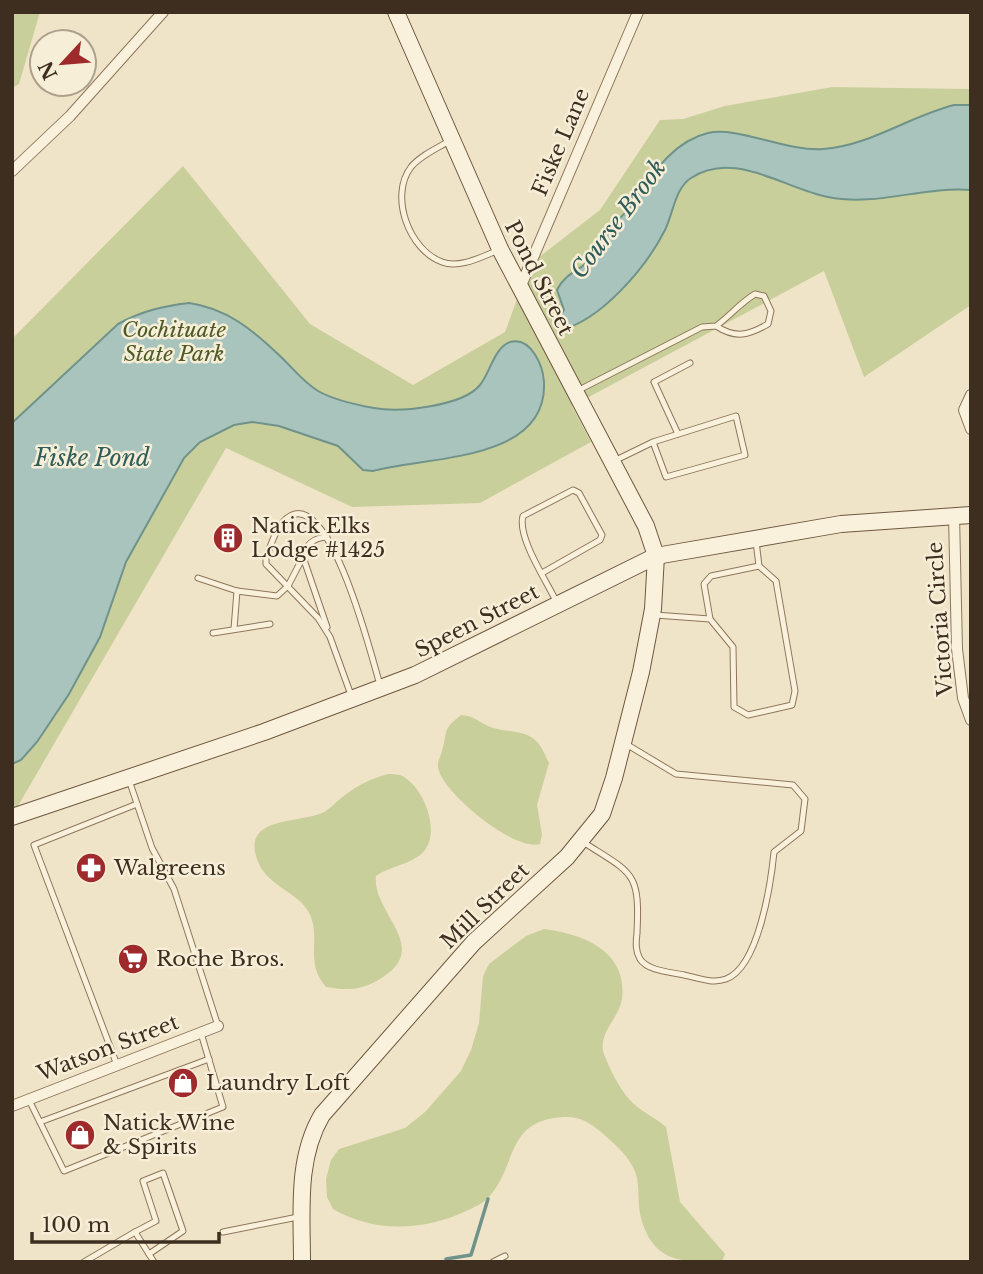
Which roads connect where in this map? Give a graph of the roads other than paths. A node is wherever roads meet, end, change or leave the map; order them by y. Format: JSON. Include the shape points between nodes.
{"nodes":[{"id":1,"x":163,"y":12,"type":"edge"},
{"id":2,"x":396,"y":12,"type":"edge"},
{"id":3,"x":638,"y":12,"type":"edge"},
{"id":4,"x":451,"y":140,"type":"junction"},
{"id":5,"x":12,"y":171,"type":"edge"},
{"id":6,"x":500,"y":249,"type":"junction"},
{"id":7,"x":520,"y":288,"type":"junction"},
{"id":8,"x":716,"y":326,"type":"junction"},
{"id":9,"x":690,"y":363,"type":"dead end"},
{"id":10,"x":574,"y":392,"type":"junction"},
{"id":11,"x":971,"y":396,"type":"edge"},
{"id":12,"x":971,"y":429,"type":"edge"},
{"id":13,"x":678,"y":434,"type":"junction"},
{"id":14,"x":653,"y":442,"type":"junction"},
{"id":15,"x":611,"y":462,"type":"junction"},
{"id":16,"x":962,"y":515,"type":"edge"},
{"id":17,"x":327,"y":537,"type":"junction"},
{"id":18,"x":755,"y":538,"type":"junction"},
{"id":19,"x":656,"y":556,"type":"junction"},
{"id":20,"x":303,"y":557,"type":"junction"},
{"id":21,"x":759,"y":566,"type":"junction"},
{"id":22,"x":542,"y":573,"type":"junction"},
{"id":23,"x":198,"y":578,"type":"dead end"},
{"id":24,"x":288,"y":586,"type":"junction"},
{"id":25,"x":237,"y":591,"type":"junction"},
{"id":26,"x":557,"y":604,"type":"junction"},
{"id":27,"x":652,"y":615,"type":"junction"},
{"id":28,"x":710,"y":620,"type":"junction"},
{"id":29,"x":270,"y":624,"type":"dead end"},
{"id":30,"x":234,"y":629,"type":"junction"},
{"id":31,"x":213,"y":633,"type":"dead end"},
{"id":32,"x":330,"y":637,"type":"junction"},
{"id":33,"x":381,"y":688,"type":"junction"},
{"id":34,"x":352,"y":699,"type":"junction"},
{"id":35,"x":971,"y":720,"type":"edge"},
{"id":36,"x":623,"y":743,"type":"junction"},
{"id":37,"x":127,"y":776,"type":"junction"},
{"id":38,"x":137,"y":804,"type":"junction"},
{"id":39,"x":12,"y":817,"type":"edge"},
{"id":40,"x":582,"y":842,"type":"junction"},
{"id":41,"x":218,"y":1026,"type":"joint"},
{"id":42,"x":201,"y":1032,"type":"junction"},
{"id":43,"x":209,"y":1059,"type":"junction"},
{"id":44,"x":117,"y":1065,"type":"junction"},
{"id":45,"x":29,"y":1100,"type":"junction"},
{"id":46,"x":12,"y":1106,"type":"edge"},
{"id":47,"x":40,"y":1122,"type":"junction"},
{"id":48,"x":302,"y":1217,"type":"junction"},
{"id":49,"x":135,"y":1232,"type":"junction"},
{"id":50,"x":223,"y":1232,"type":"dead end"},
{"id":51,"x":149,"y":1254,"type":"junction"},
{"id":52,"x":505,"y":1255,"type":"dead end"},
{"id":53,"x":84,"y":1262,"type":"edge"},
{"id":54,"x":154,"y":1262,"type":"edge"},
{"id":55,"x":302,"y":1262,"type":"edge"},
{"id":56,"x":493,"y":1262,"type":"edge"}],
"edges":[{"from":1,"to":5,"type":"street","via":[[77,108]]},
{"from":2,"to":4,"type":"street","name":"Pond Street"},
{"from":3,"to":7,"type":"street","name":"Fiske Lane"},
{"from":4,"to":6,"type":"street","name":"Pond Street"},
{"from":4,"to":6,"type":"lane","via":[[421,157],[402,184],[401,203],[407,221],[428,254],[444,263],[461,263]]},
{"from":6,"to":7,"type":"street","name":"Pond Street"},
{"from":7,"to":10,"type":"street","name":"Pond Street"},
{"from":8,"to":8,"type":"lane","via":[[741,336],[768,324],[771,311],[765,296],[755,294]]},
{"from":8,"to":10,"type":"lane","via":[[702,327]]},
{"from":9,"to":13,"type":"lane","via":[[654,382]]},
{"from":10,"to":15,"type":"street","name":"Pond Street"},
{"from":11,"to":12,"type":"street","via":[[964,410]]},
{"from":13,"to":14,"type":"lane"},
{"from":13,"to":14,"type":"lane","via":[[736,416],[745,455],[666,477]]},
{"from":14,"to":15,"type":"lane"},
{"from":15,"to":19,"type":"street","name":"Pond Street","via":[[646,526]]},
{"from":16,"to":18,"type":"street","name":"Speen Street","via":[[869,521]]},
{"from":16,"to":35,"type":"street","name":"Victoria Circle","via":[[957,649],[963,698]]},
{"from":17,"to":20,"type":"lane","via":[[312,541]]},
{"from":17,"to":24,"type":"lane","via":[[309,516],[295,514],[285,520],[266,558],[271,572]]},
{"from":17,"to":33,"type":"lane","via":[[339,556]]},
{"from":18,"to":19,"type":"street","name":"Speen Street"},
{"from":18,"to":21,"type":"lane"},
{"from":19,"to":26,"type":"street","name":"Speen Street"},
{"from":19,"to":27,"type":"street","name":"Mill Street"},
{"from":20,"to":24,"type":"lane"},
{"from":20,"to":32,"type":"lane"},
{"from":21,"to":28,"type":"lane","via":[[711,576],[704,584]]},
{"from":21,"to":28,"type":"lane","via":[[776,581],[795,691],[792,705],[748,715],[734,708],[733,647]]},
{"from":22,"to":22,"type":"lane","via":[[523,533],[523,516],[573,490],[602,535]]},
{"from":22,"to":26,"type":"lane"},
{"from":23,"to":25,"type":"lane"},
{"from":24,"to":25,"type":"lane","via":[[277,596]]},
{"from":24,"to":32,"type":"lane"},
{"from":25,"to":30,"type":"lane"},
{"from":26,"to":33,"type":"street","name":"Speen Street","via":[[469,650]]},
{"from":27,"to":28,"type":"lane"},
{"from":27,"to":36,"type":"street","name":"Mill Street"},
{"from":29,"to":30,"type":"lane"},
{"from":30,"to":31,"type":"lane"},
{"from":32,"to":34,"type":"lane"},
{"from":33,"to":34,"type":"street","name":"Speen Street"},
{"from":34,"to":37,"type":"street","name":"Speen Street"},
{"from":36,"to":40,"type":"street","name":"Mill Street","via":[[602,814]]},
{"from":36,"to":40,"type":"lane","via":[[676,774],[793,785],[805,799],[801,831],[774,852],[768,904],[740,968],[728,978],[712,981],[649,967],[640,960],[634,877]]},
{"from":37,"to":38,"type":"lane"},
{"from":37,"to":39,"type":"street","name":"Speen Street"},
{"from":38,"to":41,"type":"lane","via":[[152,848],[174,889]]},
{"from":38,"to":44,"type":"lane","via":[[34,845]]},
{"from":40,"to":48,"type":"street","name":"Mill Street","via":[[474,942],[322,1115],[306,1155]]},
{"from":41,"to":42,"type":"street","name":"Watson Street"},
{"from":42,"to":43,"type":"lane"},
{"from":42,"to":44,"type":"street","name":"Watson Street"},
{"from":43,"to":47,"type":"lane"},
{"from":43,"to":47,"type":"lane","via":[[223,1107],[64,1171]]},
{"from":44,"to":45,"type":"street","name":"Watson Street"},
{"from":45,"to":46,"type":"street","name":"Watson Street"},
{"from":45,"to":47,"type":"lane"},
{"from":48,"to":50,"type":"lane"},
{"from":48,"to":55,"type":"street","name":"Mill Street"},
{"from":49,"to":51,"type":"lane"},
{"from":49,"to":51,"type":"lane","via":[[156,1221],[143,1181],[163,1173],[183,1231]]},
{"from":49,"to":53,"type":"lane"},
{"from":51,"to":54,"type":"lane"},
{"from":52,"to":56,"type":"lane"}]}
